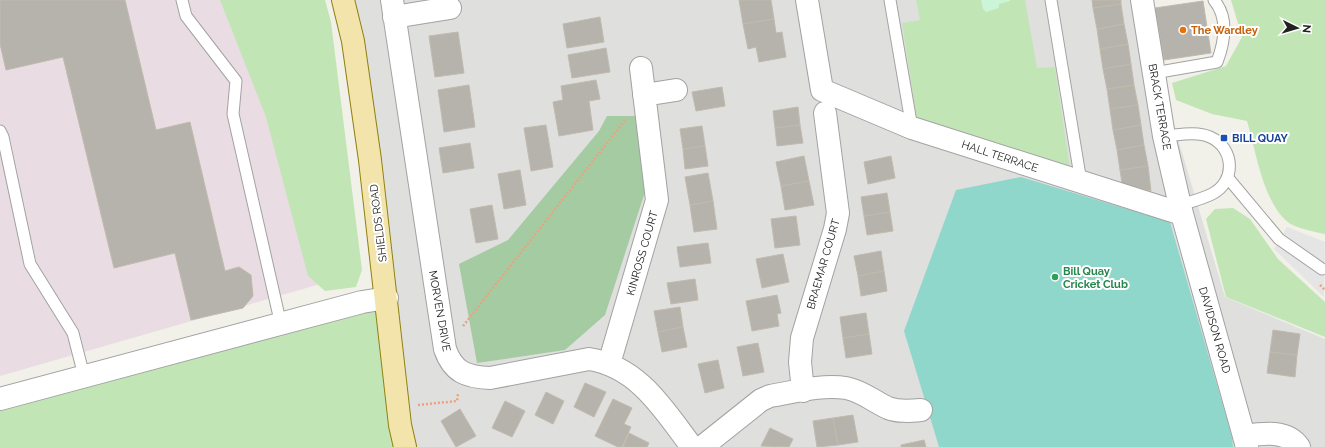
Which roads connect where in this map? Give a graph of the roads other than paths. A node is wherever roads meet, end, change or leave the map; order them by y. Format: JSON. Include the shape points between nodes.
{"nodes":[{"id":1,"x":182,"y":0,"type":"edge"},
{"id":2,"x":343,"y":0,"type":"edge"},
{"id":3,"x":807,"y":0,"type":"edge"},
{"id":4,"x":890,"y":0,"type":"edge"},
{"id":5,"x":1051,"y":0,"type":"edge"},
{"id":6,"x":1143,"y":0,"type":"edge"},
{"id":7,"x":1214,"y":0,"type":"edge"},
{"id":8,"x":393,"y":8,"type":"edge"},
{"id":9,"x":450,"y":8,"type":"dead end"},
{"id":10,"x":641,"y":68,"type":"dead end"},
{"id":11,"x":1154,"y":73,"type":"junction"},
{"id":12,"x":676,"y":90,"type":"dead end"},
{"id":13,"x":644,"y":95,"type":"junction"},
{"id":14,"x":825,"y":113,"type":"dead end"},
{"id":15,"x":912,"y":128,"type":"junction"},
{"id":16,"x":0,"y":131,"type":"edge"},
{"id":17,"x":1164,"y":136,"type":"junction"},
{"id":18,"x":1228,"y":178,"type":"junction"},
{"id":19,"x":1081,"y":182,"type":"junction"},
{"id":20,"x":1181,"y":210,"type":"junction"},
{"id":21,"x":1322,"y":269,"type":"dead end"},
{"id":22,"x":387,"y":298,"type":"junction"},
{"id":23,"x":281,"y":325,"type":"junction"},
{"id":24,"x":609,"y":364,"type":"junction"},
{"id":25,"x":84,"y":376,"type":"junction"},
{"id":26,"x":803,"y":391,"type":"junction"},
{"id":27,"x":0,"y":399,"type":"edge"},
{"id":28,"x":921,"y":410,"type":"dead end"},
{"id":29,"x":1246,"y":441,"type":"edge"},
{"id":30,"x":405,"y":447,"type":"edge"},
{"id":31,"x":692,"y":447,"type":"edge"},
{"id":32,"x":702,"y":447,"type":"edge"},
{"id":33,"x":1299,"y":447,"type":"edge"}],
"edges":[{"from":1,"to":23,"type":"lane","via":[[186,16],[236,81],[233,114]]},
{"from":2,"to":22,"type":"main road","name":"SHIELDS ROAD","via":[[357,70]]},
{"from":3,"to":15,"type":"street","name":"HALL TERRACE","via":[[822,90]]},
{"from":4,"to":15,"type":"lane"},
{"from":5,"to":19,"type":"lane"},
{"from":6,"to":11,"type":"street","name":"BRACK TERRACE"},
{"from":7,"to":11,"type":"lane","via":[[1221,9],[1225,30],[1217,62]]},
{"from":8,"to":9,"type":"street"},
{"from":8,"to":24,"type":"street","name":"MORVEN DRIVE","via":[[445,349],[450,362],[462,372],[475,377],[490,378],[589,358]]},
{"from":10,"to":13,"type":"street","name":"KINROSS COURT"},
{"from":11,"to":17,"type":"street","name":"BRACK TERRACE"},
{"from":12,"to":13,"type":"street"},
{"from":13,"to":24,"type":"street","name":"KINROSS COURT","via":[[657,200]]},
{"from":14,"to":26,"type":"street","name":"BRAEMAR COURT","via":[[838,213],[802,338],[800,362]]},
{"from":15,"to":19,"type":"street","name":"HALL TERRACE"},
{"from":16,"to":25,"type":"lane","via":[[30,264],[73,333]]},
{"from":17,"to":18,"type":"lane","via":[[1197,134],[1210,137],[1221,144],[1227,155]]},
{"from":17,"to":20,"type":"street","name":"BRACK TERRACE"},
{"from":18,"to":20,"type":"lane","via":[[1214,194]]},
{"from":18,"to":21,"type":"lane","via":[[1279,239]]},
{"from":19,"to":20,"type":"street","name":"HALL TERRACE"},
{"from":20,"to":29,"type":"street","name":"DAVIDSON ROAD"},
{"from":22,"to":23,"type":"street","via":[[362,302]]},
{"from":22,"to":30,"type":"main road","name":"SHIELDS ROAD","via":[[398,408]]},
{"from":23,"to":25,"type":"street"},
{"from":24,"to":31,"type":"street","via":[[638,381],[651,393]]},
{"from":25,"to":27,"type":"street"},
{"from":26,"to":28,"type":"street","via":[[831,387],[846,388],[860,392],[888,408],[899,411]]},
{"from":26,"to":32,"type":"street","via":[[770,396],[761,400]]},
{"from":29,"to":33,"type":"street","via":[[1262,433],[1279,434],[1288,437]]}]}
